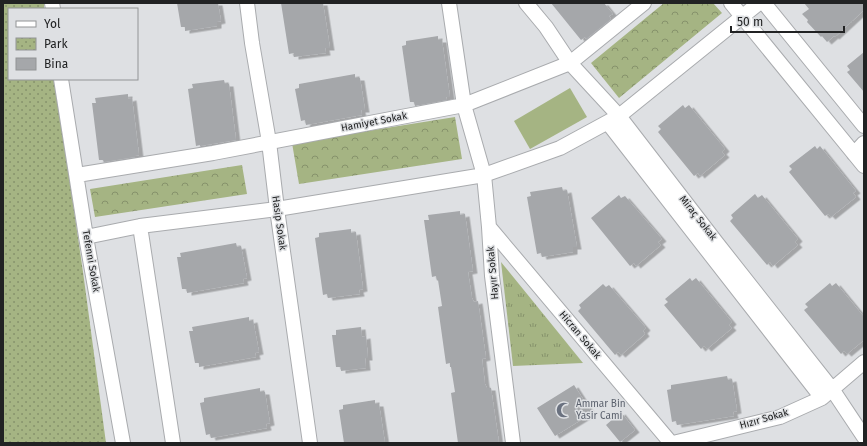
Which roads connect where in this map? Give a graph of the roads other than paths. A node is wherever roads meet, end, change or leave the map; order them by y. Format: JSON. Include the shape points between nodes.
{"nodes":[{"id":1,"x":247,"y":3,"type":"edge"},
{"id":2,"x":449,"y":3,"type":"edge"},
{"id":3,"x":526,"y":3,"type":"edge"},
{"id":4,"x":644,"y":3,"type":"edge"},
{"id":5,"x":731,"y":3,"type":"edge"},
{"id":6,"x":759,"y":3,"type":"edge"},
{"id":7,"x":764,"y":3,"type":"edge"},
{"id":8,"x":743,"y":16,"type":"junction"},
{"id":9,"x":570,"y":63,"type":"junction"},
{"id":10,"x":61,"y":80,"type":"edge"},
{"id":11,"x":464,"y":106,"type":"junction"},
{"id":12,"x":614,"y":120,"type":"junction"},
{"id":13,"x":862,"y":122,"type":"edge"},
{"id":14,"x":269,"y":142,"type":"junction"},
{"id":15,"x":864,"y":143,"type":"edge"},
{"id":16,"x":854,"y":154,"type":"junction"},
{"id":17,"x":864,"y":166,"type":"edge"},
{"id":18,"x":77,"y":175,"type":"junction"},
{"id":19,"x":484,"y":175,"type":"junction"},
{"id":20,"x":277,"y":209,"type":"junction"},
{"id":21,"x":140,"y":226,"type":"junction"},
{"id":22,"x":489,"y":228,"type":"junction"},
{"id":23,"x":86,"y":238,"type":"junction"},
{"id":24,"x":864,"y":362,"type":"edge"},
{"id":25,"x":827,"y":393,"type":"junction"},
{"id":26,"x":864,"y":437,"type":"edge"},
{"id":27,"x":123,"y":443,"type":"edge"},
{"id":28,"x":173,"y":443,"type":"edge"},
{"id":29,"x":310,"y":443,"type":"edge"},
{"id":30,"x":513,"y":443,"type":"edge"},
{"id":31,"x":672,"y":443,"type":"edge"}],
"edges":[{"from":1,"to":14,"type":"street","name":"Hasip Sokak"},
{"from":2,"to":11,"type":"street"},
{"from":3,"to":9,"type":"street","name":"Miraç Sokak"},
{"from":4,"to":9,"type":"street","name":"Hamiyet Sokak"},
{"from":5,"to":8,"type":"street"},
{"from":6,"to":8,"type":"street"},
{"from":7,"to":13,"type":"street"},
{"from":8,"to":12,"type":"street"},
{"from":8,"to":16,"type":"street"},
{"from":9,"to":11,"type":"street","name":"Hamiyet Sokak"},
{"from":9,"to":12,"type":"street","name":"Miraç Sokak"},
{"from":10,"to":18,"type":"street","name":"Tefenni Sokak"},
{"from":11,"to":14,"type":"street","name":"Hamiyet Sokak"},
{"from":11,"to":19,"type":"street","name":"Hayır Sokak"},
{"from":12,"to":19,"type":"street","via":[[560,148]]},
{"from":12,"to":25,"type":"street","name":"Miraç Sokak","via":[[716,242]]},
{"from":14,"to":18,"type":"street","name":"Hamiyet Sokak"},
{"from":14,"to":20,"type":"street","name":"Hasip Sokak"},
{"from":15,"to":16,"type":"street"},
{"from":16,"to":17,"type":"street"},
{"from":18,"to":23,"type":"street","name":"Tefenni Sokak"},
{"from":19,"to":20,"type":"street"},
{"from":19,"to":22,"type":"street","name":"Hayır Sokak"},
{"from":20,"to":21,"type":"street"},
{"from":20,"to":29,"type":"street","name":"Hasip Sokak"},
{"from":21,"to":23,"type":"street"},
{"from":21,"to":28,"type":"street"},
{"from":22,"to":30,"type":"street","name":"Hayır Sokak","via":[[492,276]]},
{"from":22,"to":31,"type":"street","name":"Hicran Sokak"},
{"from":23,"to":27,"type":"street","name":"Tefenni Sokak"},
{"from":24,"to":25,"type":"street","name":"Hızır Sokak"},
{"from":25,"to":26,"type":"street","name":"Miraç Sokak"},
{"from":25,"to":31,"type":"street","name":"Hızır Sokak","via":[[780,417]]}]}
